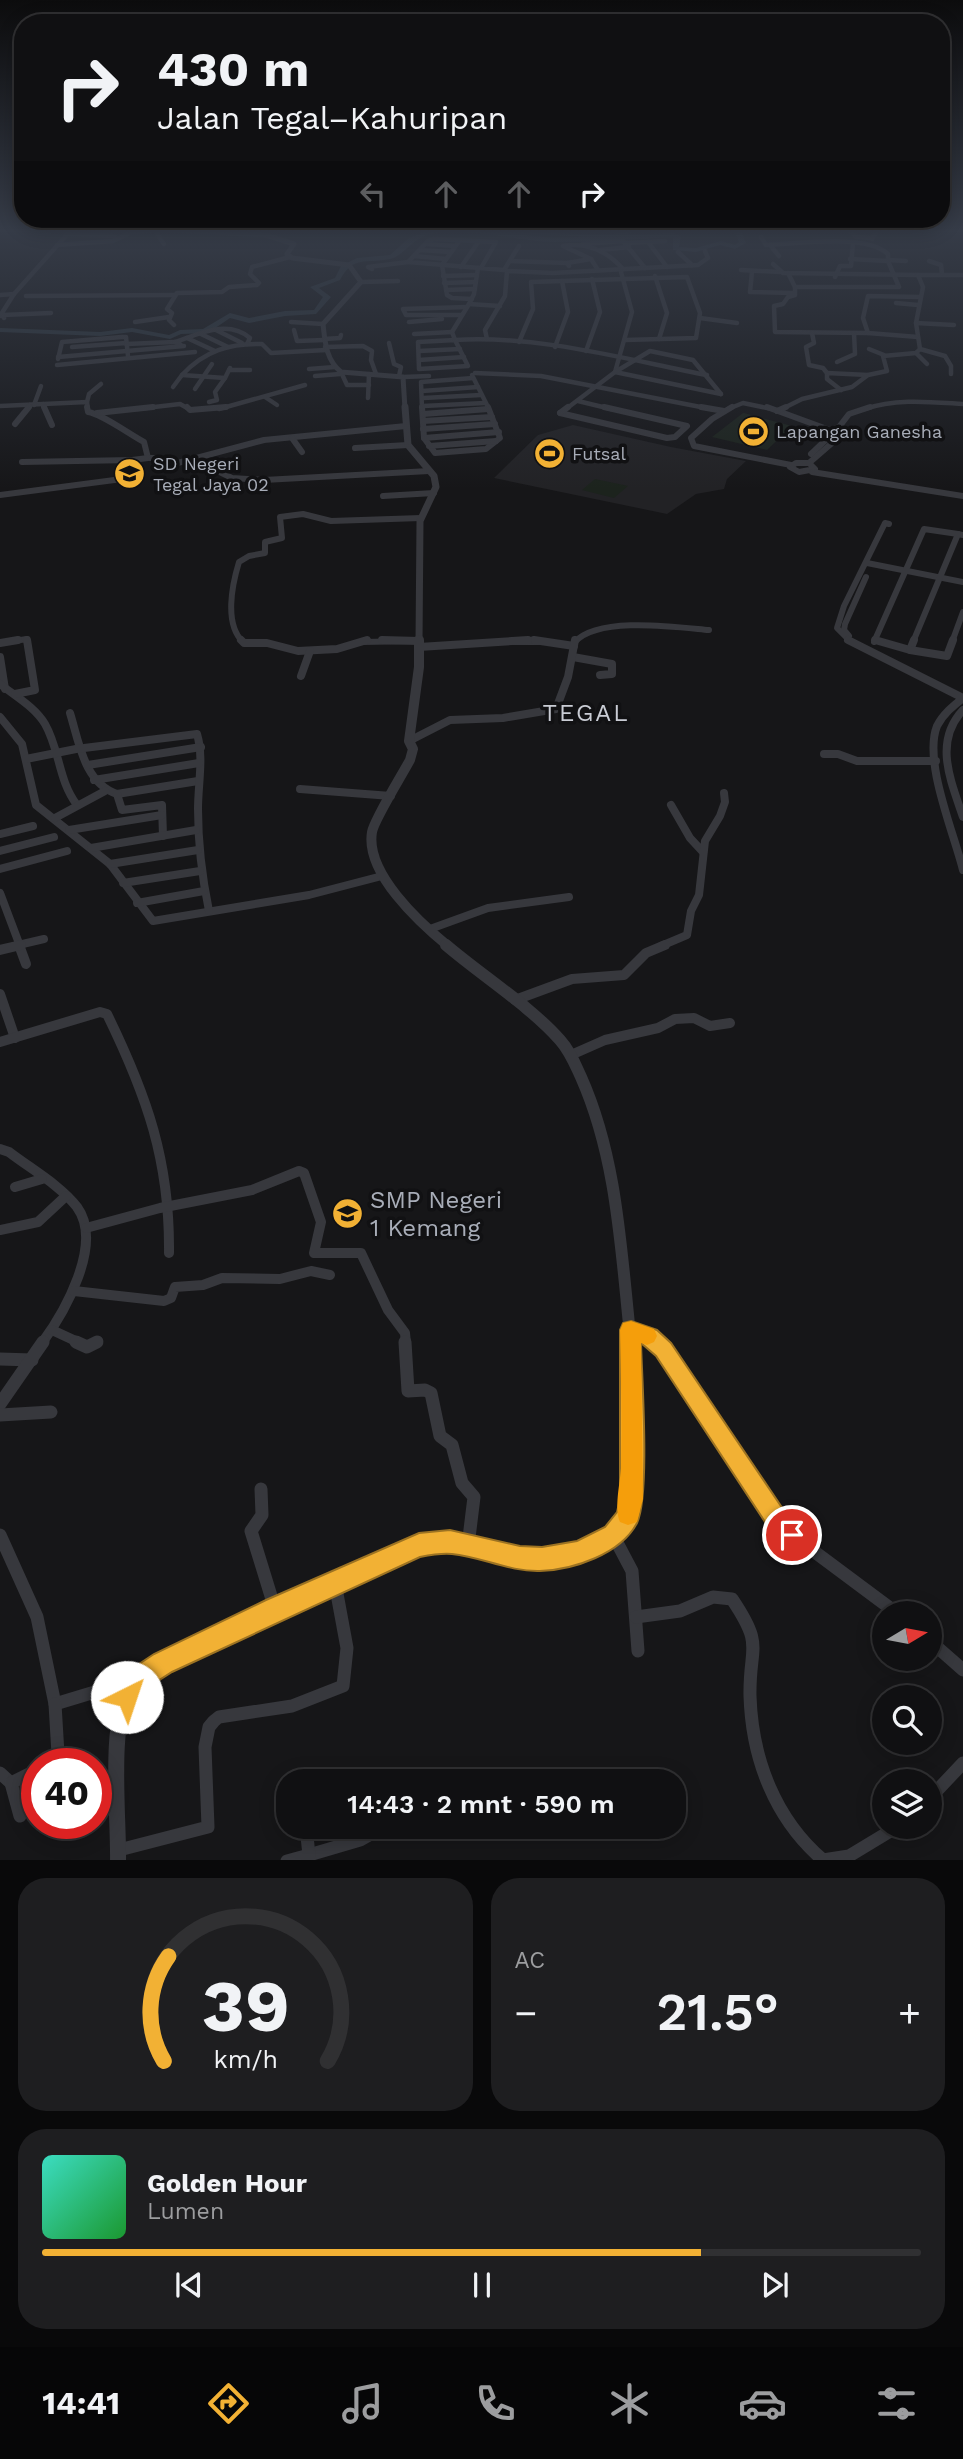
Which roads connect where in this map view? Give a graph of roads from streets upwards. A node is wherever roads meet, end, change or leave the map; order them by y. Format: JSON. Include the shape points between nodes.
{"nodes":[{"id":1,"x":406,"y":315,"type":"edge"},
{"id":2,"x":330,"y":316,"type":"edge"},
{"id":3,"x":462,"y":316,"type":"edge"},
{"id":4,"x":494,"y":316,"type":"edge"},
{"id":5,"x":530,"y":316,"type":"edge"},
{"id":6,"x":567,"y":316,"type":"edge"},
{"id":7,"x":599,"y":316,"type":"edge"},
{"id":8,"x":631,"y":316,"type":"edge"},
{"id":9,"x":666,"y":316,"type":"edge"},
{"id":10,"x":774,"y":316,"type":"edge"},
{"id":11,"x":864,"y":316,"type":"edge"},
{"id":12,"x":917,"y":316,"type":"edge"},
{"id":13,"x":169,"y":317,"type":"joint"},
{"id":14,"x":700,"y":318,"type":"joint"},
{"id":15,"x":291,"y":322,"type":"dead end"},
{"id":16,"x":457,"y":322,"type":"junction"},
{"id":17,"x":135,"y":323,"type":"dead end"},
{"id":18,"x":916,"y":323,"type":"junction"},
{"id":19,"x":323,"y":324,"type":"junction"},
{"id":20,"x":410,"y":324,"type":"junction"},
{"id":21,"x":174,"y":325,"type":"dead end"},
{"id":22,"x":954,"y":325,"type":"dead end"},
{"id":23,"x":216,"y":330,"type":"junction"},
{"id":24,"x":294,"y":330,"type":"dead end"},
{"id":25,"x":452,"y":332,"type":"junction"},
{"id":26,"x":854,"y":332,"type":"junction"},
{"id":27,"x":811,"y":333,"type":"junction"},
{"id":28,"x":868,"y":333,"type":"junction"},
{"id":29,"x":201,"y":334,"type":"junction"},
{"id":30,"x":414,"y":334,"type":"junction"},
{"id":31,"x":735,"y":334,"type":"dead end"},
{"id":32,"x":341,"y":335,"type":"dead end"},
{"id":33,"x":918,"y":337,"type":"junction"},
{"id":34,"x":187,"y":338,"type":"junction"},
{"id":35,"x":487,"y":339,"type":"junction"},
{"id":36,"x":625,"y":340,"type":"junction"},
{"id":37,"x":659,"y":340,"type":"junction"},
{"id":38,"x":175,"y":341,"type":"junction"},
{"id":39,"x":456,"y":341,"type":"junction"},
{"id":40,"x":418,"y":342,"type":"junction"},
{"id":41,"x":519,"y":342,"type":"junction"},
{"id":42,"x":389,"y":343,"type":"dead end"},
{"id":43,"x":244,"y":344,"type":"junction"},
{"id":44,"x":127,"y":346,"type":"junction"},
{"id":45,"x":184,"y":346,"type":"junction"},
{"id":46,"x":325,"y":346,"type":"junction"},
{"id":47,"x":228,"y":347,"type":"junction"},
{"id":48,"x":555,"y":347,"type":"junction"},
{"id":49,"x":460,"y":349,"type":"junction"},
{"id":50,"x":869,"y":349,"type":"dead end"},
{"id":51,"x":215,"y":351,"type":"junction"},
{"id":52,"x":419,"y":351,"type":"junction"},
{"id":53,"x":586,"y":351,"type":"junction"},
{"id":54,"x":918,"y":351,"type":"junction"},
{"id":55,"x":195,"y":352,"type":"junction"},
{"id":56,"x":201,"y":355,"type":"junction"},
{"id":57,"x":884,"y":355,"type":"junction"},
{"id":58,"x":58,"y":357,"type":"junction"},
{"id":59,"x":464,"y":357,"type":"junction"},
{"id":60,"x":128,"y":358,"type":"junction"},
{"id":61,"x":619,"y":358,"type":"junction"},
{"id":62,"x":419,"y":360,"type":"junction"},
{"id":63,"x":632,"y":361,"type":"junction"},
{"id":64,"x":837,"y":362,"type":"dead end"},
{"id":65,"x":212,"y":364,"type":"dead end"},
{"id":66,"x":927,"y":364,"type":"dead end"},
{"id":67,"x":309,"y":369,"type":"dead end"},
{"id":68,"x":250,"y":370,"type":"dead end"},
{"id":69,"x":339,"y":371,"type":"junction"},
{"id":70,"x":615,"y":372,"type":"junction"},
{"id":71,"x":472,"y":373,"type":"junction"},
{"id":72,"x":827,"y":373,"type":"junction"},
{"id":73,"x":951,"y":374,"type":"dead end"},
{"id":74,"x":182,"y":375,"type":"junction"},
{"id":75,"x":707,"y":375,"type":"junction"},
{"id":76,"x":868,"y":375,"type":"junction"},
{"id":77,"x":315,"y":376,"type":"dead end"},
{"id":78,"x":202,"y":377,"type":"junction"},
{"id":79,"x":401,"y":377,"type":"junction"},
{"id":80,"x":225,"y":378,"type":"junction"},
{"id":81,"x":371,"y":378,"type":"junction"},
{"id":82,"x":101,"y":384,"type":"dead end"},
{"id":83,"x":305,"y":384,"type":"dead end"},
{"id":84,"x":41,"y":386,"type":"dead end"},
{"id":85,"x":597,"y":386,"type":"junction"},
{"id":86,"x":173,"y":387,"type":"dead end"},
{"id":87,"x":478,"y":387,"type":"junction"},
{"id":88,"x":195,"y":389,"type":"dead end"},
{"id":89,"x":841,"y":390,"type":"junction"},
{"id":90,"x":423,"y":395,"type":"junction"},
{"id":91,"x":481,"y":395,"type":"junction"},
{"id":92,"x":265,"y":397,"type":"junction"},
{"id":93,"x":368,"y":398,"type":"dead end"},
{"id":94,"x":578,"y":401,"type":"junction"},
{"id":95,"x":87,"y":402,"type":"junction"},
{"id":96,"x":209,"y":402,"type":"dead end"},
{"id":97,"x":43,"y":404,"type":"junction"},
{"id":98,"x":32,"y":405,"type":"junction"},
{"id":99,"x":277,"y":405,"type":"dead end"},
{"id":100,"x":423,"y":406,"type":"junction"},
{"id":101,"x":486,"y":406,"type":"junction"},
{"id":102,"x":963,"y":406,"type":"edge"},
{"id":103,"x":2,"y":408,"type":"edge"},
{"id":104,"x":777,"y":411,"type":"junction"},
{"id":105,"x":97,"y":413,"type":"junction"},
{"id":106,"x":721,"y":414,"type":"junction"},
{"id":107,"x":38,"y":415,"type":"dead end"},
{"id":108,"x":47,"y":416,"type":"junction"},
{"id":109,"x":492,"y":417,"type":"junction"},
{"id":110,"x":423,"y":418,"type":"junction"},
{"id":111,"x":15,"y":424,"type":"dead end"},
{"id":112,"x":495,"y":424,"type":"junction"},
{"id":113,"x":52,"y":425,"type":"dead end"},
{"id":114,"x":406,"y":426,"type":"junction"},
{"id":115,"x":839,"y":427,"type":"junction"},
{"id":116,"x":846,"y":428,"type":"junction"},
{"id":117,"x":423,"y":429,"type":"junction"},
{"id":118,"x":499,"y":432,"type":"junction"},
{"id":119,"x":829,"y":432,"type":"junction"},
{"id":120,"x":839,"y":437,"type":"junction"},
{"id":121,"x":292,"y":438,"type":"junction"},
{"id":122,"x":425,"y":438,"type":"junction"},
{"id":123,"x":498,"y":440,"type":"junction"},
{"id":124,"x":408,"y":445,"type":"junction"},
{"id":125,"x":429,"y":446,"type":"junction"},
{"id":126,"x":355,"y":448,"type":"dead end"},
{"id":127,"x":302,"y":452,"type":"dead end"},
{"id":128,"x":148,"y":458,"type":"junction"},
{"id":129,"x":132,"y":460,"type":"junction"},
{"id":130,"x":195,"y":460,"type":"junction"},
{"id":131,"x":22,"y":462,"type":"dead end"},
{"id":132,"x":806,"y":463,"type":"junction"},
{"id":133,"x":791,"y":465,"type":"junction"},
{"id":134,"x":429,"y":471,"type":"junction"},
{"id":135,"x":813,"y":471,"type":"junction"},
{"id":136,"x":434,"y":493,"type":"junction"},
{"id":137,"x":963,"y":494,"type":"edge"},
{"id":138,"x":0,"y":495,"type":"edge"},
{"id":139,"x":383,"y":496,"type":"dead end"},
{"id":140,"x":421,"y":518,"type":"junction"},
{"id":141,"x":960,"y":534,"type":"edge"},
{"id":142,"x":869,"y":564,"type":"junction"},
{"id":143,"x":906,"y":571,"type":"junction"},
{"id":144,"x":939,"y":577,"type":"junction"},
{"id":145,"x":963,"y":582,"type":"edge"},
{"id":146,"x":963,"y":612,"type":"edge"},
{"id":147,"x":709,"y":630,"type":"dead end"},
{"id":148,"x":0,"y":643,"type":"edge"},
{"id":149,"x":419,"y":644,"type":"junction"},
{"id":150,"x":574,"y":646,"type":"junction"},
{"id":151,"x":910,"y":650,"type":"junction"},
{"id":152,"x":310,"y":651,"type":"junction"},
{"id":153,"x":0,"y":657,"type":"edge"},
{"id":154,"x":573,"y":657,"type":"junction"},
{"id":155,"x":301,"y":676,"type":"dead end"},
{"id":156,"x":600,"y":676,"type":"dead end"},
{"id":157,"x":929,"y":678,"type":"junction"},
{"id":158,"x":2,"y":688,"type":"edge"},
{"id":159,"x":963,"y":692,"type":"edge"},
{"id":160,"x":15,"y":694,"type":"junction"},
{"id":161,"x":963,"y":710,"type":"edge"},
{"id":162,"x":70,"y":713,"type":"dead end"},
{"id":163,"x":0,"y":718,"type":"edge"},
{"id":164,"x":409,"y":741,"type":"junction"},
{"id":165,"x":201,"y":747,"type":"junction"},
{"id":166,"x":82,"y":748,"type":"junction"},
{"id":167,"x":53,"y":753,"type":"junction"},
{"id":168,"x":824,"y":754,"type":"dead end"},
{"id":169,"x":26,"y":759,"type":"junction"},
{"id":170,"x":936,"y":761,"type":"junction"},
{"id":171,"x":199,"y":763,"type":"junction"},
{"id":172,"x":88,"y":765,"type":"junction"},
{"id":173,"x":94,"y":780,"type":"junction"},
{"id":174,"x":198,"y":781,"type":"junction"},
{"id":175,"x":300,"y":789,"type":"dead end"},
{"id":176,"x":105,"y":791,"type":"junction"},
{"id":177,"x":724,"y":793,"type":"dead end"},
{"id":178,"x":117,"y":794,"type":"junction"},
{"id":179,"x":391,"y":796,"type":"junction"},
{"id":180,"x":77,"y":805,"type":"junction"},
{"id":181,"x":671,"y":805,"type":"dead end"},
{"id":182,"x":162,"y":815,"type":"junction"},
{"id":183,"x":963,"y":817,"type":"edge"},
{"id":184,"x":55,"y":818,"type":"junction"},
{"id":185,"x":33,"y":825,"type":"dead end"},
{"id":186,"x":69,"y":830,"type":"junction"},
{"id":187,"x":196,"y":830,"type":"junction"},
{"id":188,"x":0,"y":834,"type":"edge"},
{"id":189,"x":163,"y":836,"type":"junction"},
{"id":190,"x":54,"y":837,"type":"dead end"},
{"id":191,"x":91,"y":848,"type":"junction"},
{"id":192,"x":198,"y":849,"type":"junction"},
{"id":193,"x":0,"y":851,"type":"edge"},
{"id":194,"x":67,"y":851,"type":"dead end"},
{"id":195,"x":703,"y":852,"type":"junction"},
{"id":196,"x":110,"y":864,"type":"junction"},
{"id":197,"x":0,"y":869,"type":"edge"},
{"id":198,"x":963,"y":870,"type":"edge"},
{"id":199,"x":200,"y":871,"type":"junction"},
{"id":200,"x":382,"y":876,"type":"junction"},
{"id":201,"x":123,"y":883,"type":"junction"},
{"id":202,"x":204,"y":891,"type":"junction"},
{"id":203,"x":0,"y":893,"type":"edge"},
{"id":204,"x":569,"y":897,"type":"dead end"},
{"id":205,"x":137,"y":903,"type":"junction"},
{"id":206,"x":208,"y":911,"type":"junction"},
{"id":207,"x":430,"y":929,"type":"junction"},
{"id":208,"x":44,"y":939,"type":"dead end"},
{"id":209,"x":18,"y":946,"type":"junction"},
{"id":210,"x":0,"y":950,"type":"edge"},
{"id":211,"x":26,"y":964,"type":"dead end"},
{"id":212,"x":0,"y":994,"type":"edge"},
{"id":213,"x":515,"y":1000,"type":"junction"},
{"id":214,"x":730,"y":1023,"type":"dead end"},
{"id":215,"x":15,"y":1038,"type":"junction"},
{"id":216,"x":0,"y":1042,"type":"edge"},
{"id":217,"x":571,"y":1055,"type":"junction"},
{"id":218,"x":0,"y":1149,"type":"edge"},
{"id":219,"x":42,"y":1179,"type":"junction"},
{"id":220,"x":15,"y":1187,"type":"dead end"},
{"id":221,"x":66,"y":1196,"type":"junction"},
{"id":222,"x":170,"y":1206,"type":"junction"},
{"id":223,"x":86,"y":1228,"type":"junction"},
{"id":224,"x":0,"y":1230,"type":"edge"},
{"id":225,"x":169,"y":1253,"type":"dead end"},
{"id":226,"x":330,"y":1275,"type":"dead end"},
{"id":227,"x":74,"y":1291,"type":"junction"},
{"id":228,"x":52,"y":1330,"type":"junction"},
{"id":229,"x":631,"y":1330,"type":"junction"},
{"id":230,"x":98,"y":1341,"type":"dead end"},
{"id":231,"x":0,"y":1359,"type":"edge"},
{"id":232,"x":32,"y":1360,"type":"junction"},
{"id":233,"x":0,"y":1404,"type":"edge"},
{"id":234,"x":51,"y":1412,"type":"dead end"},
{"id":235,"x":0,"y":1415,"type":"edge"},
{"id":236,"x":261,"y":1489,"type":"dead end"},
{"id":237,"x":0,"y":1535,"type":"edge"},
{"id":238,"x":613,"y":1535,"type":"junction"},
{"id":239,"x":468,"y":1546,"type":"junction"},
{"id":240,"x":335,"y":1583,"type":"junction"},
{"id":241,"x":881,"y":1601,"type":"edge"},
{"id":242,"x":275,"y":1609,"type":"junction"},
{"id":243,"x":636,"y":1617,"type":"junction"},
{"id":244,"x":638,"y":1651,"type":"dead end"},
{"id":245,"x":942,"y":1651,"type":"edge"},
{"id":246,"x":963,"y":1670,"type":"edge"},
{"id":247,"x":131,"y":1687,"type":"junction"},
{"id":248,"x":55,"y":1704,"type":"junction"},
{"id":249,"x":58,"y":1748,"type":"edge"},
{"id":250,"x":963,"y":1763,"type":"edge"},
{"id":251,"x":5,"y":1778,"type":"edge"},
{"id":252,"x":942,"y":1785,"type":"edge"},
{"id":253,"x":20,"y":1816,"type":"dead end"},
{"id":254,"x":307,"y":1839,"type":"edge"},
{"id":255,"x":362,"y":1839,"type":"edge"},
{"id":256,"x":877,"y":1839,"type":"edge"},
{"id":257,"x":118,"y":1855,"type":"edge"},
{"id":258,"x":309,"y":1855,"type":"junction"},
{"id":259,"x":287,"y":1860,"type":"edge"}],
"edges":[{"from":1,"to":20,"type":"street"},
{"from":2,"to":19,"type":"street"},
{"from":3,"to":16,"type":"street"},
{"from":4,"to":35,"type":"street","via":[[485,330]]},
{"from":5,"to":41,"type":"street"},
{"from":6,"to":48,"type":"street"},
{"from":7,"to":53,"type":"street"},
{"from":8,"to":36,"type":"street"},
{"from":9,"to":37,"type":"street"},
{"from":10,"to":27,"type":"street","via":[[775,332]]},
{"from":11,"to":28,"type":"street"},
{"from":12,"to":18,"type":"street"},
{"from":13,"to":17,"type":"street"},
{"from":13,"to":21,"type":"street"},
{"from":14,"to":31,"type":"street","via":[[737,321]]},
{"from":14,"to":37,"type":"street","via":[[696,338]]},
{"from":15,"to":19,"type":"street"},
{"from":16,"to":20,"type":"street"},
{"from":16,"to":25,"type":"street"},
{"from":18,"to":22,"type":"street"},
{"from":18,"to":33,"type":"street"},
{"from":19,"to":46,"type":"street"},
{"from":20,"to":30,"type":"street"},
{"from":23,"to":29,"type":"street"},
{"from":23,"to":43,"type":"street"},
{"from":23,"to":43,"type":"street","via":[[235,328],[248,336]]},
{"from":24,"to":46,"type":"street","via":[[297,341]]},
{"from":25,"to":30,"type":"street"},
{"from":25,"to":39,"type":"street"},
{"from":26,"to":27,"type":"street"},
{"from":26,"to":28,"type":"street"},
{"from":26,"to":64,"type":"street","via":[[855,355]]},
{"from":27,"to":72,"type":"street","via":[[814,343],[806,347],[809,365]]},
{"from":28,"to":33,"type":"street"},
{"from":29,"to":34,"type":"street"},
{"from":29,"to":47,"type":"street"},
{"from":30,"to":40,"type":"street"},
{"from":32,"to":46,"type":"street"},
{"from":33,"to":54,"type":"street"},
{"from":34,"to":38,"type":"street"},
{"from":34,"to":51,"type":"street"},
{"from":35,"to":39,"type":"street"},
{"from":35,"to":41,"type":"street"},
{"from":36,"to":37,"type":"street"},
{"from":36,"to":61,"type":"street"},
{"from":38,"to":44,"type":"street"},
{"from":38,"to":45,"type":"street"},
{"from":39,"to":40,"type":"street"},
{"from":39,"to":49,"type":"street"},
{"from":40,"to":52,"type":"street"},
{"from":41,"to":48,"type":"street"},
{"from":42,"to":79,"type":"street"},
{"from":43,"to":46,"type":"street","via":[[261,345],[267,355]]},
{"from":43,"to":47,"type":"street"},
{"from":44,"to":45,"type":"street"},
{"from":44,"to":58,"type":"street"},
{"from":44,"to":58,"type":"street","via":[[62,348]]},
{"from":44,"to":60,"type":"street"},
{"from":45,"to":55,"type":"street"},
{"from":46,"to":69,"type":"street"},
{"from":46,"to":81,"type":"street","via":[[365,346],[372,351]]},
{"from":47,"to":51,"type":"street"},
{"from":48,"to":53,"type":"street"},
{"from":49,"to":52,"type":"street"},
{"from":49,"to":59,"type":"street"},
{"from":50,"to":57,"type":"street"},
{"from":51,"to":56,"type":"street"},
{"from":52,"to":62,"type":"street"},
{"from":53,"to":61,"type":"street"},
{"from":54,"to":57,"type":"street"},
{"from":54,"to":66,"type":"street"},
{"from":54,"to":73,"type":"street","via":[[945,356]]},
{"from":55,"to":56,"type":"street"},
{"from":55,"to":60,"type":"street"},
{"from":56,"to":74,"type":"street"},
{"from":57,"to":76,"type":"street","via":[[887,372]]},
{"from":58,"to":60,"type":"street","via":[[56,367]]},
{"from":59,"to":62,"type":"street"},
{"from":59,"to":71,"type":"street"},
{"from":61,"to":63,"type":"street"},
{"from":61,"to":70,"type":"street"},
{"from":62,"to":71,"type":"street","via":[[421,370]]},
{"from":63,"to":70,"type":"street"},
{"from":63,"to":75,"type":"street"},
{"from":63,"to":75,"type":"street","via":[[650,351],[693,360]]},
{"from":65,"to":78,"type":"street"},
{"from":67,"to":69,"type":"street"},
{"from":68,"to":80,"type":"street","via":[[229,369]]},
{"from":69,"to":77,"type":"street"},
{"from":69,"to":81,"type":"street"},
{"from":70,"to":75,"type":"street","via":[[721,394]]},
{"from":70,"to":85,"type":"street"},
{"from":71,"to":79,"type":"street"},
{"from":71,"to":85,"type":"street","via":[[524,372]]},
{"from":71,"to":87,"type":"street"},
{"from":71,"to":90,"type":"street","via":[[421,382]]},
{"from":72,"to":76,"type":"street"},
{"from":72,"to":89,"type":"street","via":[[827,379]]},
{"from":74,"to":78,"type":"street"},
{"from":74,"to":86,"type":"street"},
{"from":76,"to":89,"type":"street"},
{"from":78,"to":80,"type":"street"},
{"from":78,"to":88,"type":"street"},
{"from":79,"to":81,"type":"street"},
{"from":79,"to":114,"type":"street"},
{"from":80,"to":96,"type":"street","via":[[215,392],[217,400]]},
{"from":81,"to":93,"type":"street"},
{"from":82,"to":95,"type":"street"},
{"from":83,"to":92,"type":"street"},
{"from":84,"to":98,"type":"street"},
{"from":85,"to":94,"type":"street"},
{"from":85,"to":106,"type":"street"},
{"from":87,"to":90,"type":"street"},
{"from":87,"to":91,"type":"street"},
{"from":89,"to":104,"type":"street","via":[[802,399]]},
{"from":90,"to":91,"type":"street"},
{"from":90,"to":100,"type":"street"},
{"from":91,"to":101,"type":"street"},
{"from":92,"to":99,"type":"street"},
{"from":92,"to":105,"type":"street","via":[[211,410],[190,411],[180,404]]},
{"from":94,"to":94,"type":"street","via":[[560,413],[667,438],[676,437],[687,426]]},
{"from":95,"to":97,"type":"street"},
{"from":95,"to":105,"type":"street","via":[[88,412]]},
{"from":97,"to":98,"type":"street"},
{"from":97,"to":108,"type":"street"},
{"from":98,"to":103,"type":"street"},
{"from":98,"to":111,"type":"street"},
{"from":100,"to":101,"type":"street"},
{"from":100,"to":110,"type":"street"},
{"from":101,"to":109,"type":"street"},
{"from":101,"to":110,"type":"street"},
{"from":102,"to":115,"type":"street","via":[[924,401],[876,405],[849,414]]},
{"from":102,"to":116,"type":"street","via":[[883,408],[858,416]]},
{"from":104,"to":106,"type":"street","via":[[746,402]]},
{"from":104,"to":119,"type":"street"},
{"from":105,"to":128,"type":"street","via":[[145,442]]},
{"from":106,"to":133,"type":"street","via":[[693,436],[694,446]]},
{"from":107,"to":108,"type":"street"},
{"from":108,"to":113,"type":"street"},
{"from":109,"to":110,"type":"street"},
{"from":109,"to":112,"type":"street"},
{"from":110,"to":117,"type":"street"},
{"from":112,"to":117,"type":"street"},
{"from":112,"to":118,"type":"street"},
{"from":114,"to":121,"type":"street"},
{"from":114,"to":124,"type":"street"},
{"from":115,"to":116,"type":"street"},
{"from":115,"to":119,"type":"street"},
{"from":116,"to":120,"type":"street","via":[[850,434]]},
{"from":117,"to":122,"type":"street"},
{"from":118,"to":122,"type":"street"},
{"from":118,"to":123,"type":"street"},
{"from":119,"to":120,"type":"street"},
{"from":119,"to":132,"type":"street"},
{"from":120,"to":132,"type":"street"},
{"from":121,"to":127,"type":"street"},
{"from":121,"to":130,"type":"street","via":[[256,442]]},
{"from":122,"to":125,"type":"street"},
{"from":123,"to":125,"type":"street"},
{"from":123,"to":125,"type":"street","via":[[478,455],[439,458]]},
{"from":124,"to":126,"type":"street"},
{"from":124,"to":134,"type":"street"},
{"from":128,"to":129,"type":"street"},
{"from":128,"to":130,"type":"street","via":[[172,465]]},
{"from":129,"to":131,"type":"street"},
{"from":129,"to":138,"type":"street","via":[[122,479]]},
{"from":130,"to":134,"type":"street","via":[[232,478],[264,480]]},
{"from":132,"to":133,"type":"street"},
{"from":132,"to":135,"type":"street"},
{"from":133,"to":135,"type":"street","via":[[799,472]]},
{"from":134,"to":136,"type":"street","via":[[435,479]]},
{"from":135,"to":137,"type":"street"},
{"from":136,"to":139,"type":"street"},
{"from":136,"to":140,"type":"street"},
{"from":140,"to":149,"type":"street"},
{"from":140,"to":152,"type":"street","via":[[331,522],[303,514],[284,515],[279,518],[282,538],[265,542],[262,555],[240,560],[232,607],[239,640]]},
{"from":141,"to":143,"type":"street","via":[[924,529]]},
{"from":141,"to":144,"type":"street"},
{"from":142,"to":142,"type":"street","via":[[886,523],[889,524]]},
{"from":142,"to":143,"type":"street"},
{"from":142,"to":157,"type":"street","via":[[844,606],[837,628],[849,641]]},
{"from":143,"to":144,"type":"street"},
{"from":143,"to":151,"type":"street","via":[[874,640]]},
{"from":144,"to":145,"type":"street"},
{"from":144,"to":151,"type":"street"},
{"from":146,"to":151,"type":"street","via":[[947,656]]},
{"from":147,"to":150,"type":"street","via":[[645,625],[585,634]]},
{"from":148,"to":160,"type":"street","via":[[27,639],[35,690]]},
{"from":149,"to":150,"type":"street","via":[[532,640]]},
{"from":149,"to":152,"type":"street","via":[[368,640]]},
{"from":149,"to":164,"type":"street"},
{"from":150,"to":154,"type":"street"},
{"from":152,"to":155,"type":"street"},
{"from":153,"to":158,"type":"street"},
{"from":154,"to":156,"type":"street","via":[[612,664],[612,674]]},
{"from":154,"to":164,"type":"street","via":[[553,711],[450,720]]},
{"from":157,"to":159,"type":"street"},
{"from":157,"to":170,"type":"street","via":[[963,698],[939,722],[934,740]]},
{"from":158,"to":160,"type":"street"},
{"from":160,"to":167,"type":"street","via":[[45,725]]},
{"from":161,"to":183,"type":"street","via":[[949,726],[945,743]]},
{"from":162,"to":166,"type":"street"},
{"from":163,"to":169,"type":"street","via":[[22,744]]},
{"from":164,"to":179,"type":"street","via":[[413,749],[410,761]]},
{"from":165,"to":166,"type":"street","via":[[194,733]]},
{"from":165,"to":171,"type":"street"},
{"from":165,"to":172,"type":"street"},
{"from":166,"to":167,"type":"street"},
{"from":166,"to":172,"type":"street"},
{"from":167,"to":169,"type":"street"},
{"from":167,"to":180,"type":"street","via":[[61,784]]},
{"from":168,"to":170,"type":"street","via":[[857,761]]},
{"from":169,"to":184,"type":"street","via":[[36,805]]},
{"from":170,"to":198,"type":"street"},
{"from":171,"to":173,"type":"street"},
{"from":171,"to":174,"type":"street"},
{"from":172,"to":173,"type":"street"},
{"from":173,"to":176,"type":"street"},
{"from":174,"to":178,"type":"street"},
{"from":174,"to":187,"type":"street"},
{"from":175,"to":179,"type":"street"},
{"from":176,"to":178,"type":"street"},
{"from":176,"to":180,"type":"street"},
{"from":177,"to":195,"type":"street","via":[[723,808]]},
{"from":178,"to":182,"type":"street","via":[[122,810],[162,805]]},
{"from":179,"to":200,"type":"street","via":[[370,845]]},
{"from":180,"to":184,"type":"street"},
{"from":181,"to":195,"type":"street"},
{"from":182,"to":186,"type":"street"},
{"from":182,"to":189,"type":"street"},
{"from":184,"to":186,"type":"street"},
{"from":185,"to":188,"type":"street"},
{"from":186,"to":191,"type":"street"},
{"from":187,"to":189,"type":"street"},
{"from":187,"to":192,"type":"street"},
{"from":189,"to":191,"type":"street"},
{"from":190,"to":193,"type":"street"},
{"from":191,"to":196,"type":"street"},
{"from":192,"to":196,"type":"street"},
{"from":192,"to":199,"type":"street"},
{"from":194,"to":197,"type":"street"},
{"from":195,"to":213,"type":"street","via":[[699,895],[687,935],[646,953],[624,975],[572,979]]},
{"from":196,"to":201,"type":"street"},
{"from":199,"to":201,"type":"street"},
{"from":199,"to":202,"type":"street"},
{"from":200,"to":206,"type":"street","via":[[309,895]]},
{"from":200,"to":207,"type":"street"},
{"from":201,"to":205,"type":"street"},
{"from":202,"to":205,"type":"street"},
{"from":202,"to":206,"type":"street"},
{"from":203,"to":209,"type":"street"},
{"from":204,"to":207,"type":"street","via":[[488,908]]},
{"from":205,"to":206,"type":"street","via":[[153,921]]},
{"from":207,"to":213,"type":"street"},
{"from":208,"to":209,"type":"street"},
{"from":209,"to":210,"type":"street"},
{"from":209,"to":211,"type":"street"},
{"from":212,"to":215,"type":"street"},
{"from":213,"to":217,"type":"street","via":[[550,1029]]},
{"from":214,"to":217,"type":"street","via":[[710,1026],[694,1018],[670,1020],[659,1028],[605,1040]]},
{"from":215,"to":216,"type":"street"},
{"from":215,"to":222,"type":"street","via":[[104,1012],[140,1083],[164,1165]]},
{"from":217,"to":229,"type":"street","via":[[592,1102],[611,1171]]},
{"from":218,"to":219,"type":"street"},
{"from":219,"to":220,"type":"street"},
{"from":219,"to":221,"type":"street"},
{"from":221,"to":223,"type":"street","via":[[79,1210]]},
{"from":221,"to":224,"type":"street","via":[[38,1222]]},
{"from":222,"to":223,"type":"street"},
{"from":222,"to":225,"type":"street"},
{"from":222,"to":239,"type":"street","via":[[235,1195],[304,1173],[321,1222],[314,1253],[361,1253],[405,1334],[408,1391],[431,1393],[440,1436],[452,1444],[462,1483],[474,1497]]},
{"from":223,"to":227,"type":"street"},
{"from":226,"to":227,"type":"street","via":[[311,1271],[280,1279],[222,1278],[203,1285],[180,1285],[164,1301]]},
{"from":227,"to":228,"type":"street"},
{"from":228,"to":230,"type":"street","via":[[87,1347]]},
{"from":228,"to":232,"type":"street"},
{"from":229,"to":238,"type":"street","via":[[632,1499],[627,1518]]},
{"from":229,"to":241,"type":"street","via":[[649,1336],[664,1349],[784,1527]]},
{"from":231,"to":232,"type":"street"},
{"from":232,"to":233,"type":"street"},
{"from":234,"to":235,"type":"street"},
{"from":236,"to":242,"type":"street","via":[[261,1515],[251,1531]]},
{"from":237,"to":248,"type":"street","via":[[37,1617]]},
{"from":238,"to":239,"type":"street","via":[[580,1552],[542,1559]]},
{"from":238,"to":243,"type":"street","via":[[629,1560]]},
{"from":239,"to":240,"type":"street","via":[[440,1541],[419,1545]]},
{"from":240,"to":242,"type":"street"},
{"from":240,"to":257,"type":"street","via":[[344,1631],[343,1686],[292,1706],[219,1717],[209,1727],[205,1747],[208,1827]]},
{"from":242,"to":247,"type":"street","via":[[163,1663]]},
{"from":243,"to":244,"type":"street"},
{"from":243,"to":256,"type":"street","via":[[680,1611],[713,1597],[732,1599],[754,1635],[750,1695],[757,1757],[780,1811],[806,1848],[823,1860],[849,1856]]},
{"from":245,"to":246,"type":"street"},
{"from":247,"to":248,"type":"street"},
{"from":247,"to":257,"type":"street","via":[[120,1720]]},
{"from":248,"to":249,"type":"street"},
{"from":250,"to":252,"type":"street"},
{"from":251,"to":253,"type":"street"},
{"from":254,"to":258,"type":"street"},
{"from":255,"to":258,"type":"street"},
{"from":258,"to":259,"type":"street"}]}
